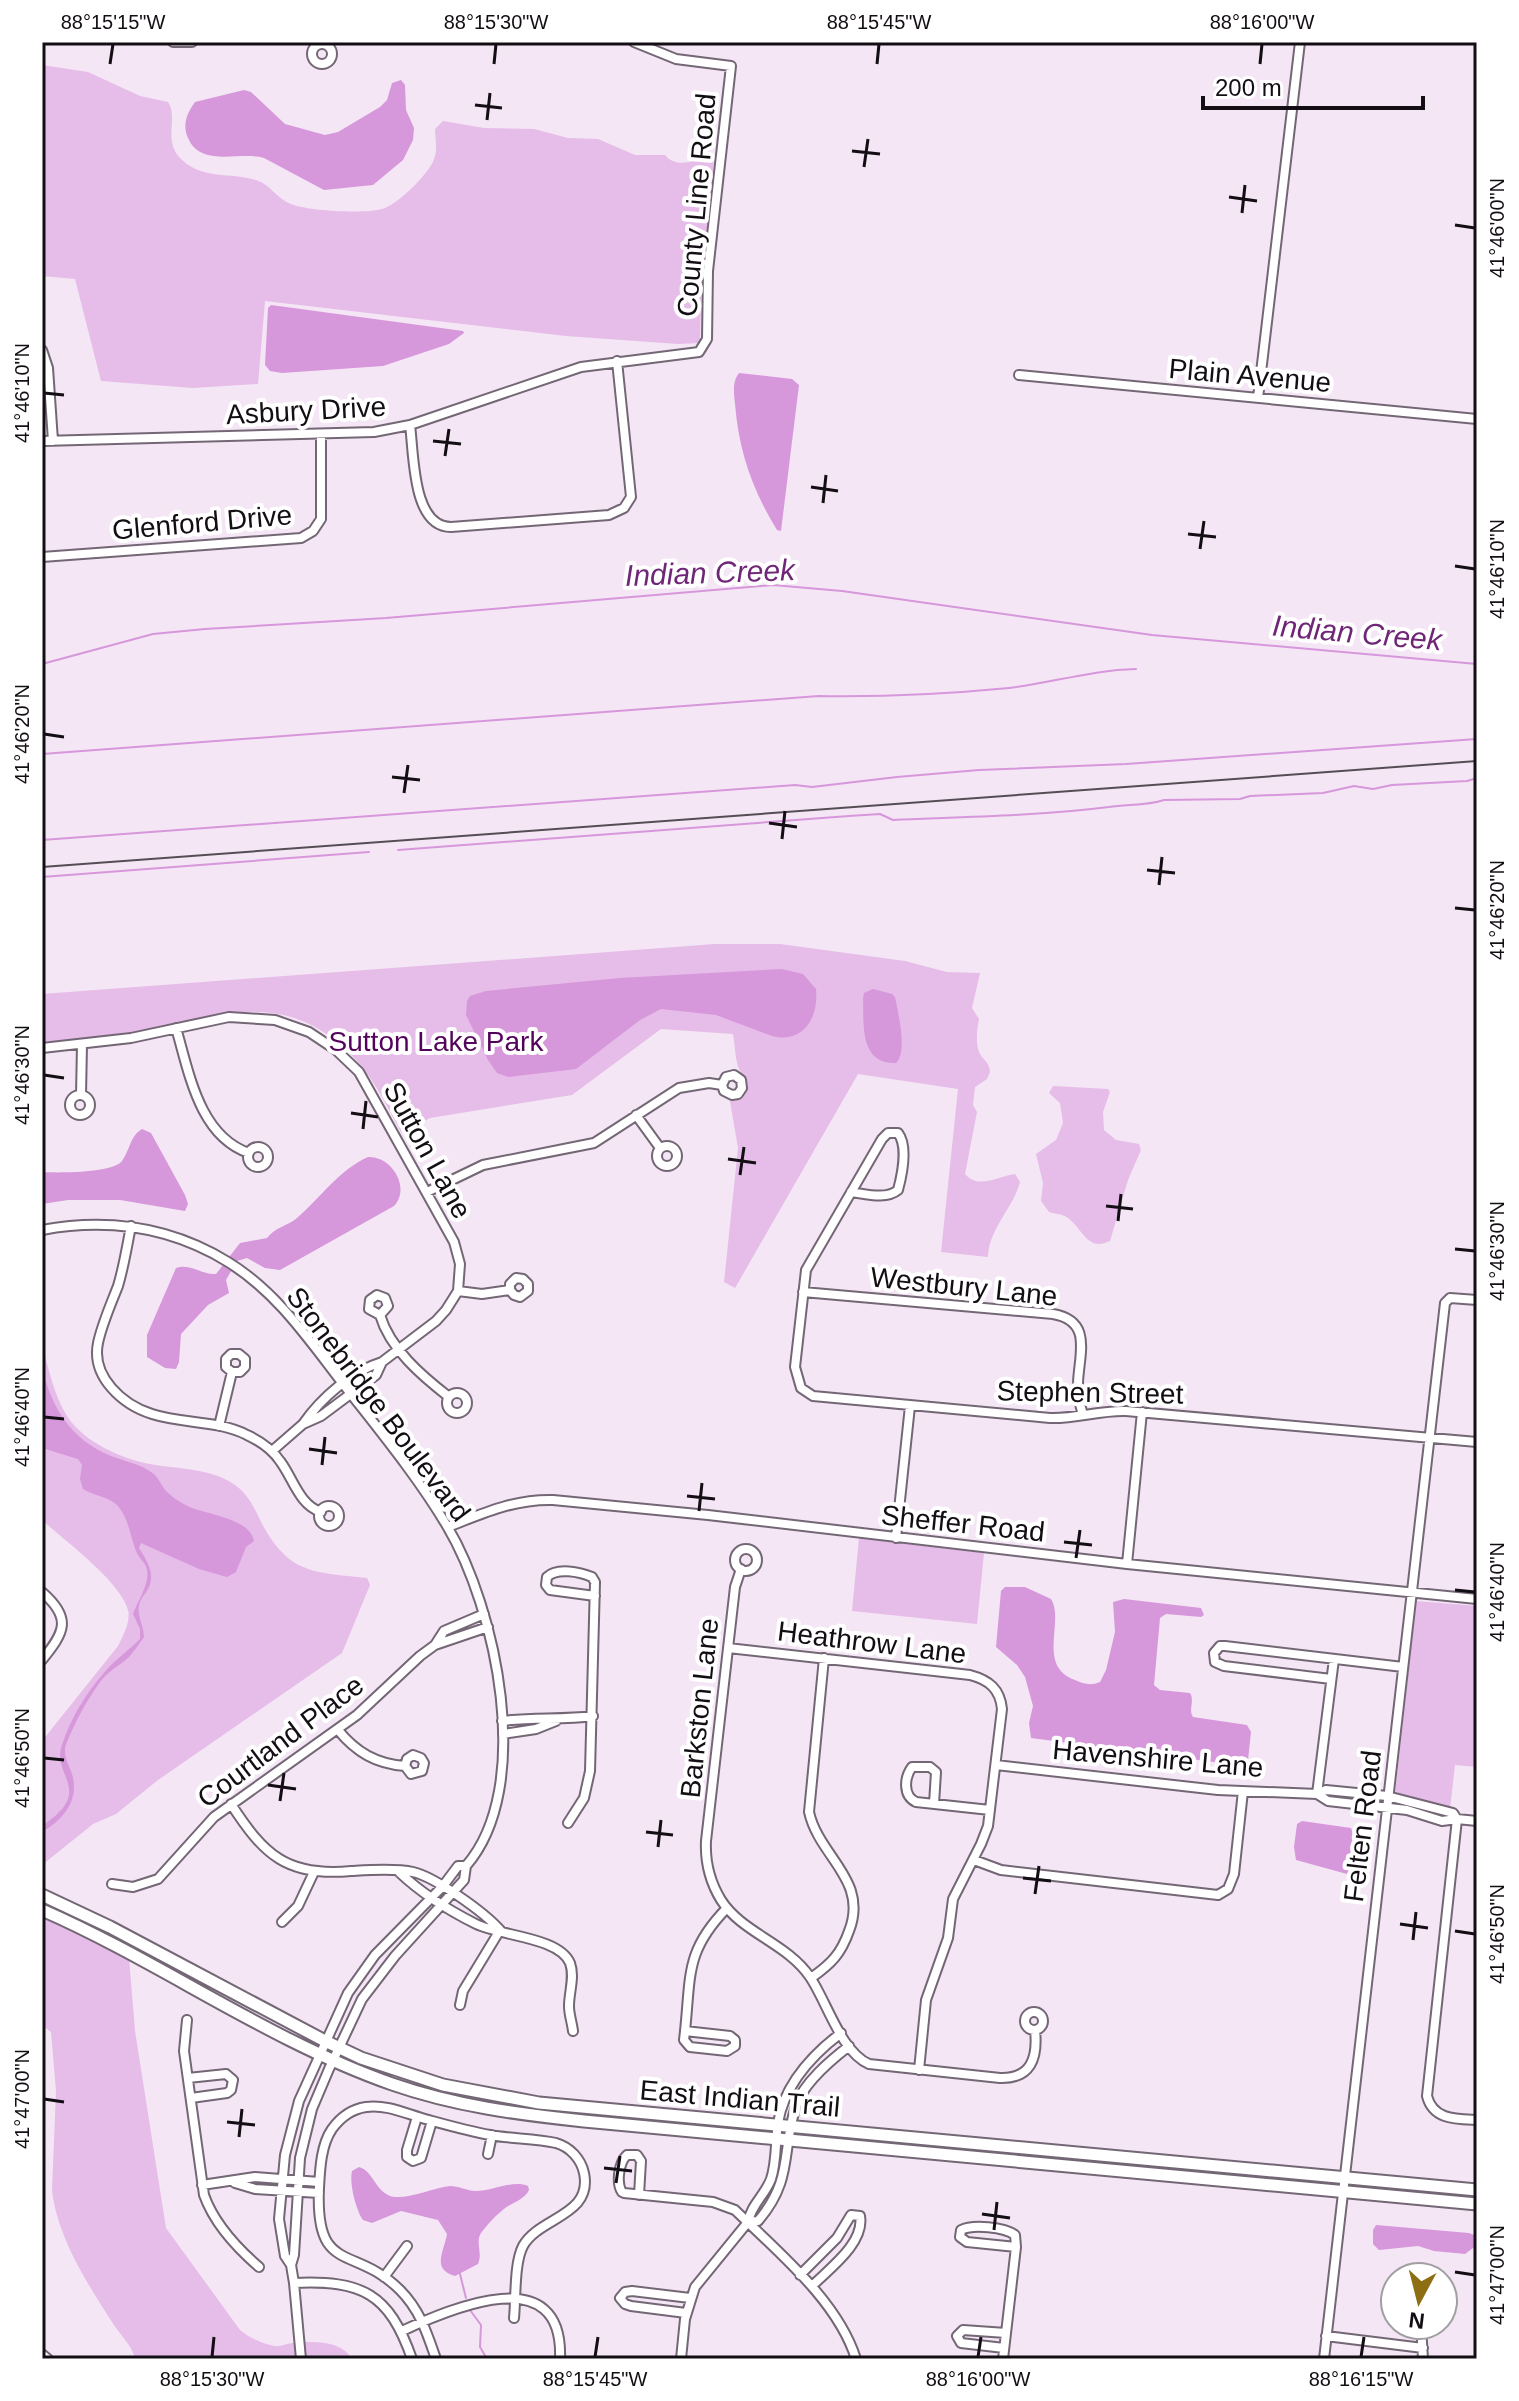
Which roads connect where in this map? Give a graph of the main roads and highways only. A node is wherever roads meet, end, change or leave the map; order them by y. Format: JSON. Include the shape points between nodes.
{"nodes":[{"id":1,"x":42,"y":1895,"type":"edge"},
{"id":2,"x":42,"y":1910,"type":"edge"},
{"id":3,"x":1477,"y":2190,"type":"edge"},
{"id":4,"x":1477,"y":2204,"type":"edge"}],
"edges":[{"from":1,"to":3,"type":"main road","name":"East Indian Trail","via":[[339,2048],[395,2071],[502,2098]]},
{"from":2,"to":4,"type":"main road","name":"East Indian Trail","via":[[333,2060],[411,2090],[493,2110]]}]}
